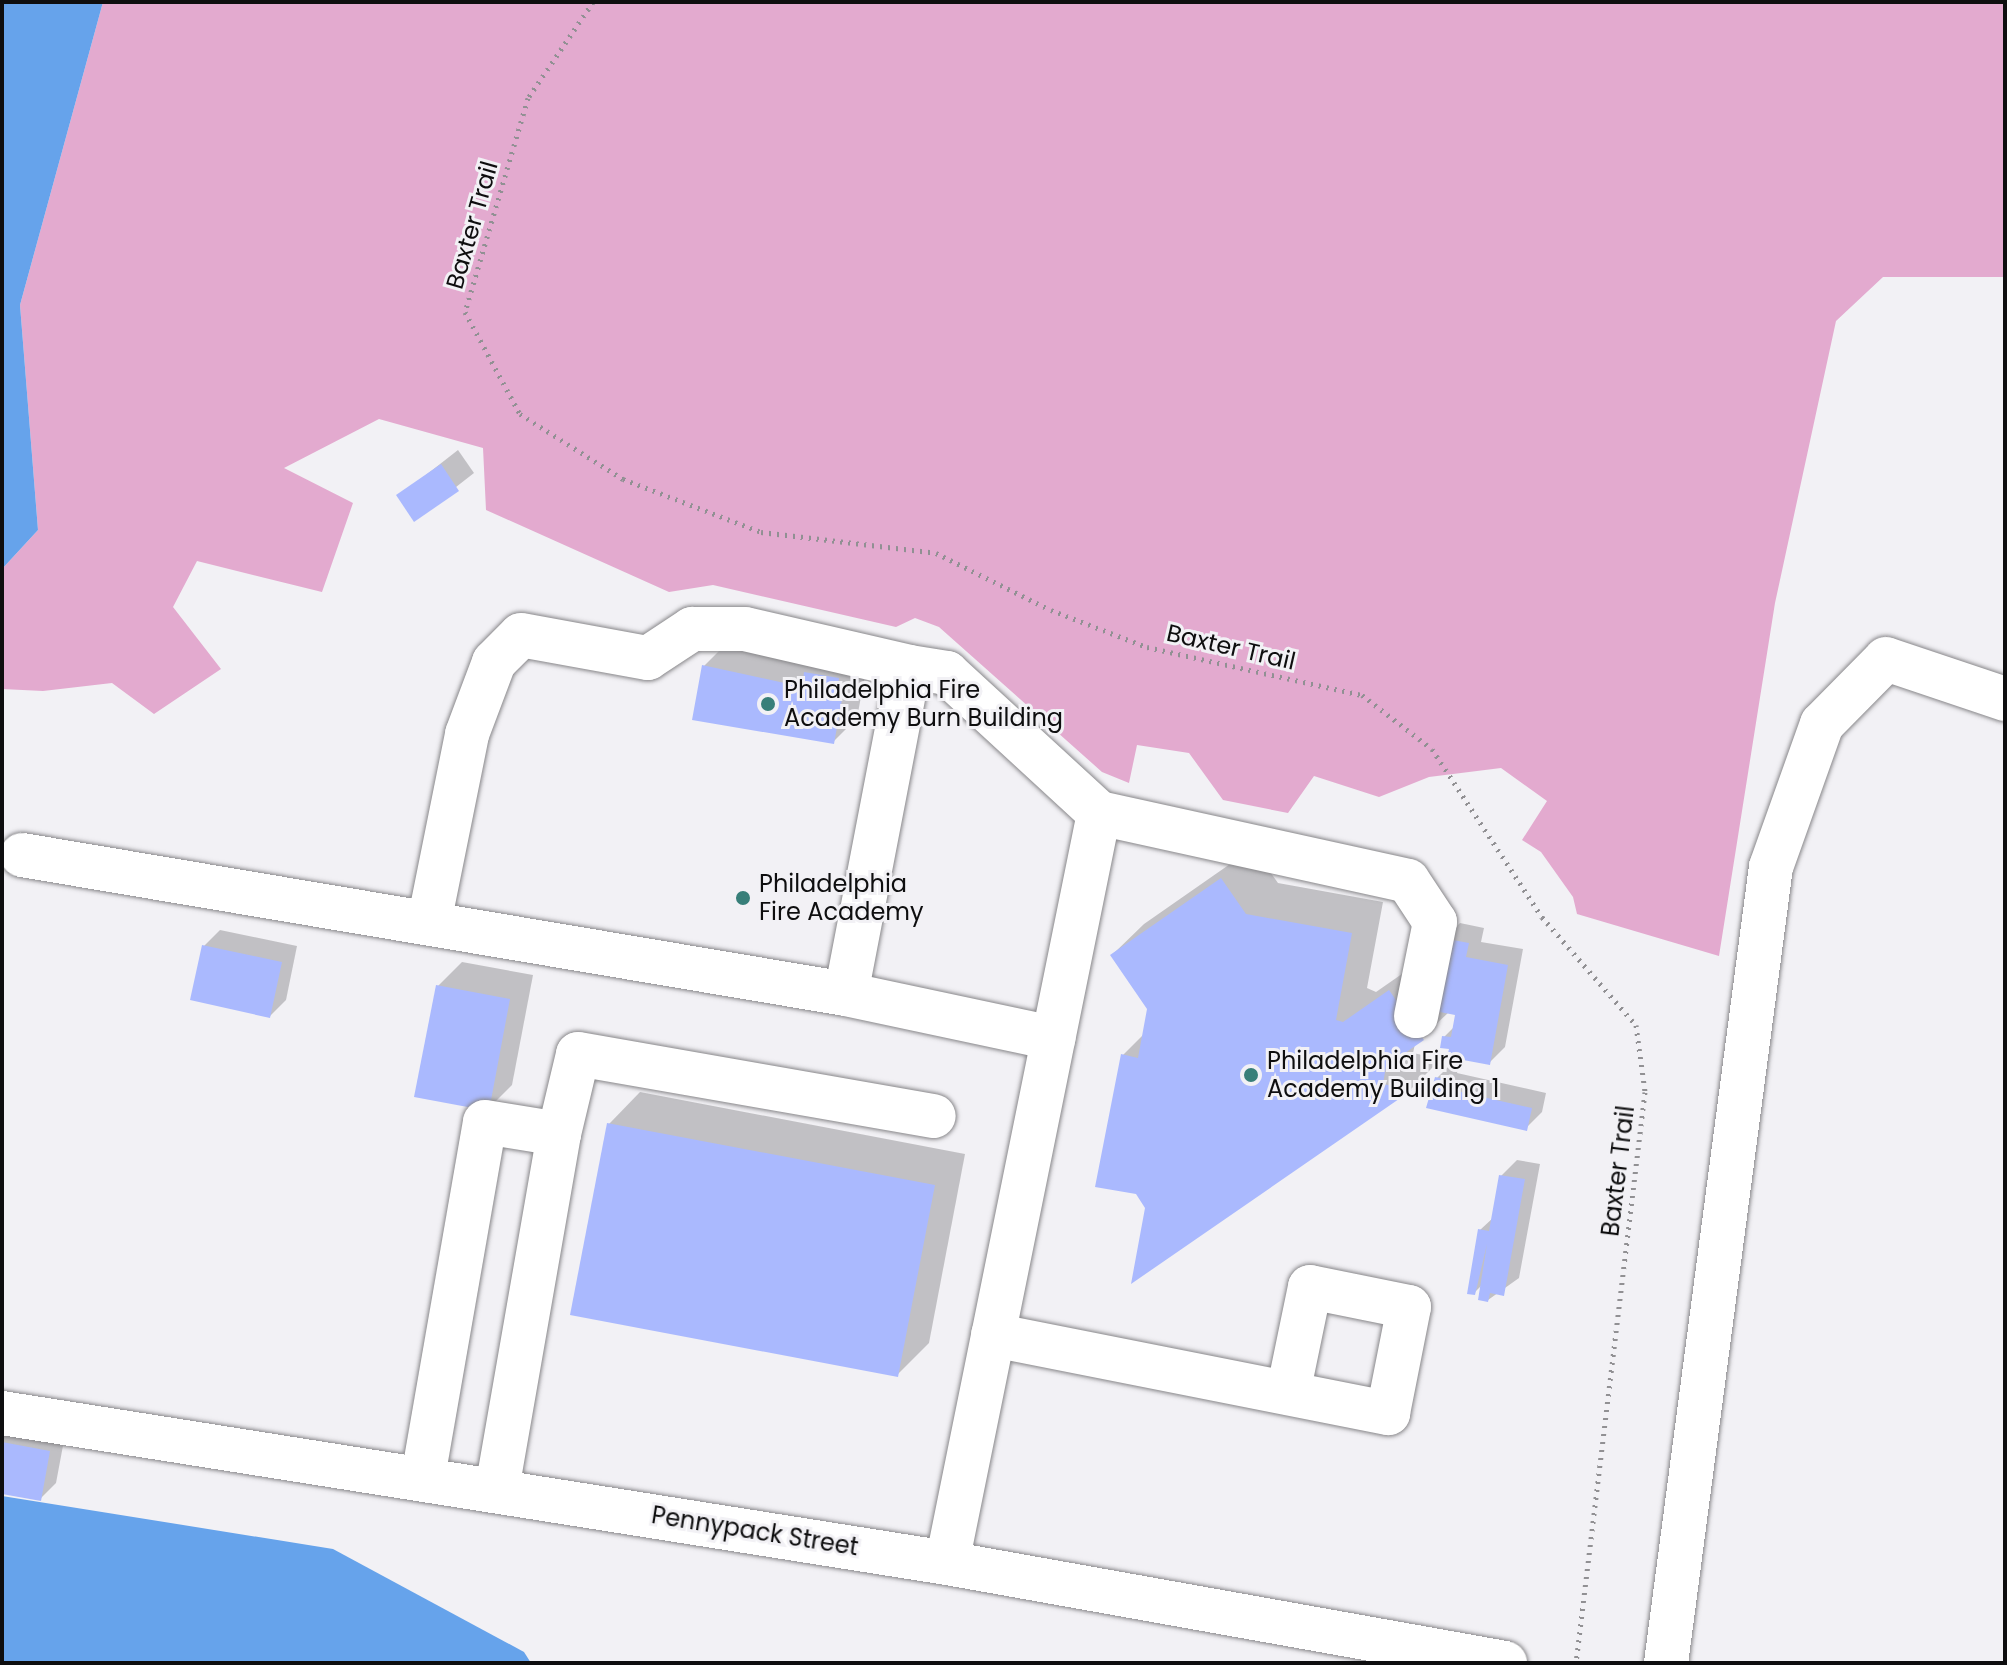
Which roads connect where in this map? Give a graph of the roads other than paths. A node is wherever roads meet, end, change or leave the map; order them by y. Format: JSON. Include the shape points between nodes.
{"nodes":[{"id":1,"x":909,"y":667,"type":"junction"},
{"id":2,"x":2005,"y":699,"type":"edge"},
{"id":3,"x":1099,"y":813,"type":"junction"},
{"id":4,"x":22,"y":855,"type":"dead end"},
{"id":5,"x":429,"y":923,"type":"junction"},
{"id":6,"x":846,"y":994,"type":"junction"},
{"id":7,"x":1416,"y":1016,"type":"dead end"},
{"id":8,"x":1053,"y":1038,"type":"junction"},
{"id":9,"x":934,"y":1116,"type":"dead end"},
{"id":10,"x":559,"y":1134,"type":"junction"},
{"id":11,"x":993,"y":1335,"type":"junction"},
{"id":12,"x":1288,"y":1393,"type":"dead end"},
{"id":13,"x":2,"y":1413,"type":"edge"},
{"id":14,"x":423,"y":1477,"type":"junction"},
{"id":15,"x":497,"y":1488,"type":"junction"},
{"id":16,"x":947,"y":1563,"type":"junction"},
{"id":17,"x":1505,"y":1663,"type":"edge"},
{"id":18,"x":1666,"y":1663,"type":"edge"}],
"edges":[{"from":1,"to":3,"type":"street","via":[[947,673]]},
{"from":1,"to":5,"type":"street","via":[[745,629],[692,629],[648,658],[521,635],[494,662],[467,734]]},
{"from":1,"to":6,"type":"street"},
{"from":2,"to":18,"type":"street","via":[[1886,659],[1822,724],[1771,867]]},
{"from":3,"to":7,"type":"street","via":[[1408,881],[1435,922]]},
{"from":3,"to":8,"type":"street"},
{"from":4,"to":5,"type":"street"},
{"from":5,"to":6,"type":"street"},
{"from":6,"to":8,"type":"street"},
{"from":8,"to":11,"type":"street"},
{"from":9,"to":10,"type":"street","via":[[578,1054]]},
{"from":10,"to":14,"type":"street","via":[[485,1122]]},
{"from":10,"to":15,"type":"street"},
{"from":11,"to":12,"type":"street"},
{"from":11,"to":16,"type":"street"},
{"from":13,"to":14,"type":"street","name":"Pennypack Street"},
{"from":14,"to":15,"type":"street","name":"Pennypack Street"},
{"from":15,"to":16,"type":"street","name":"Pennypack Street"},
{"from":16,"to":17,"type":"street","name":"Pennypack Street"}]}
